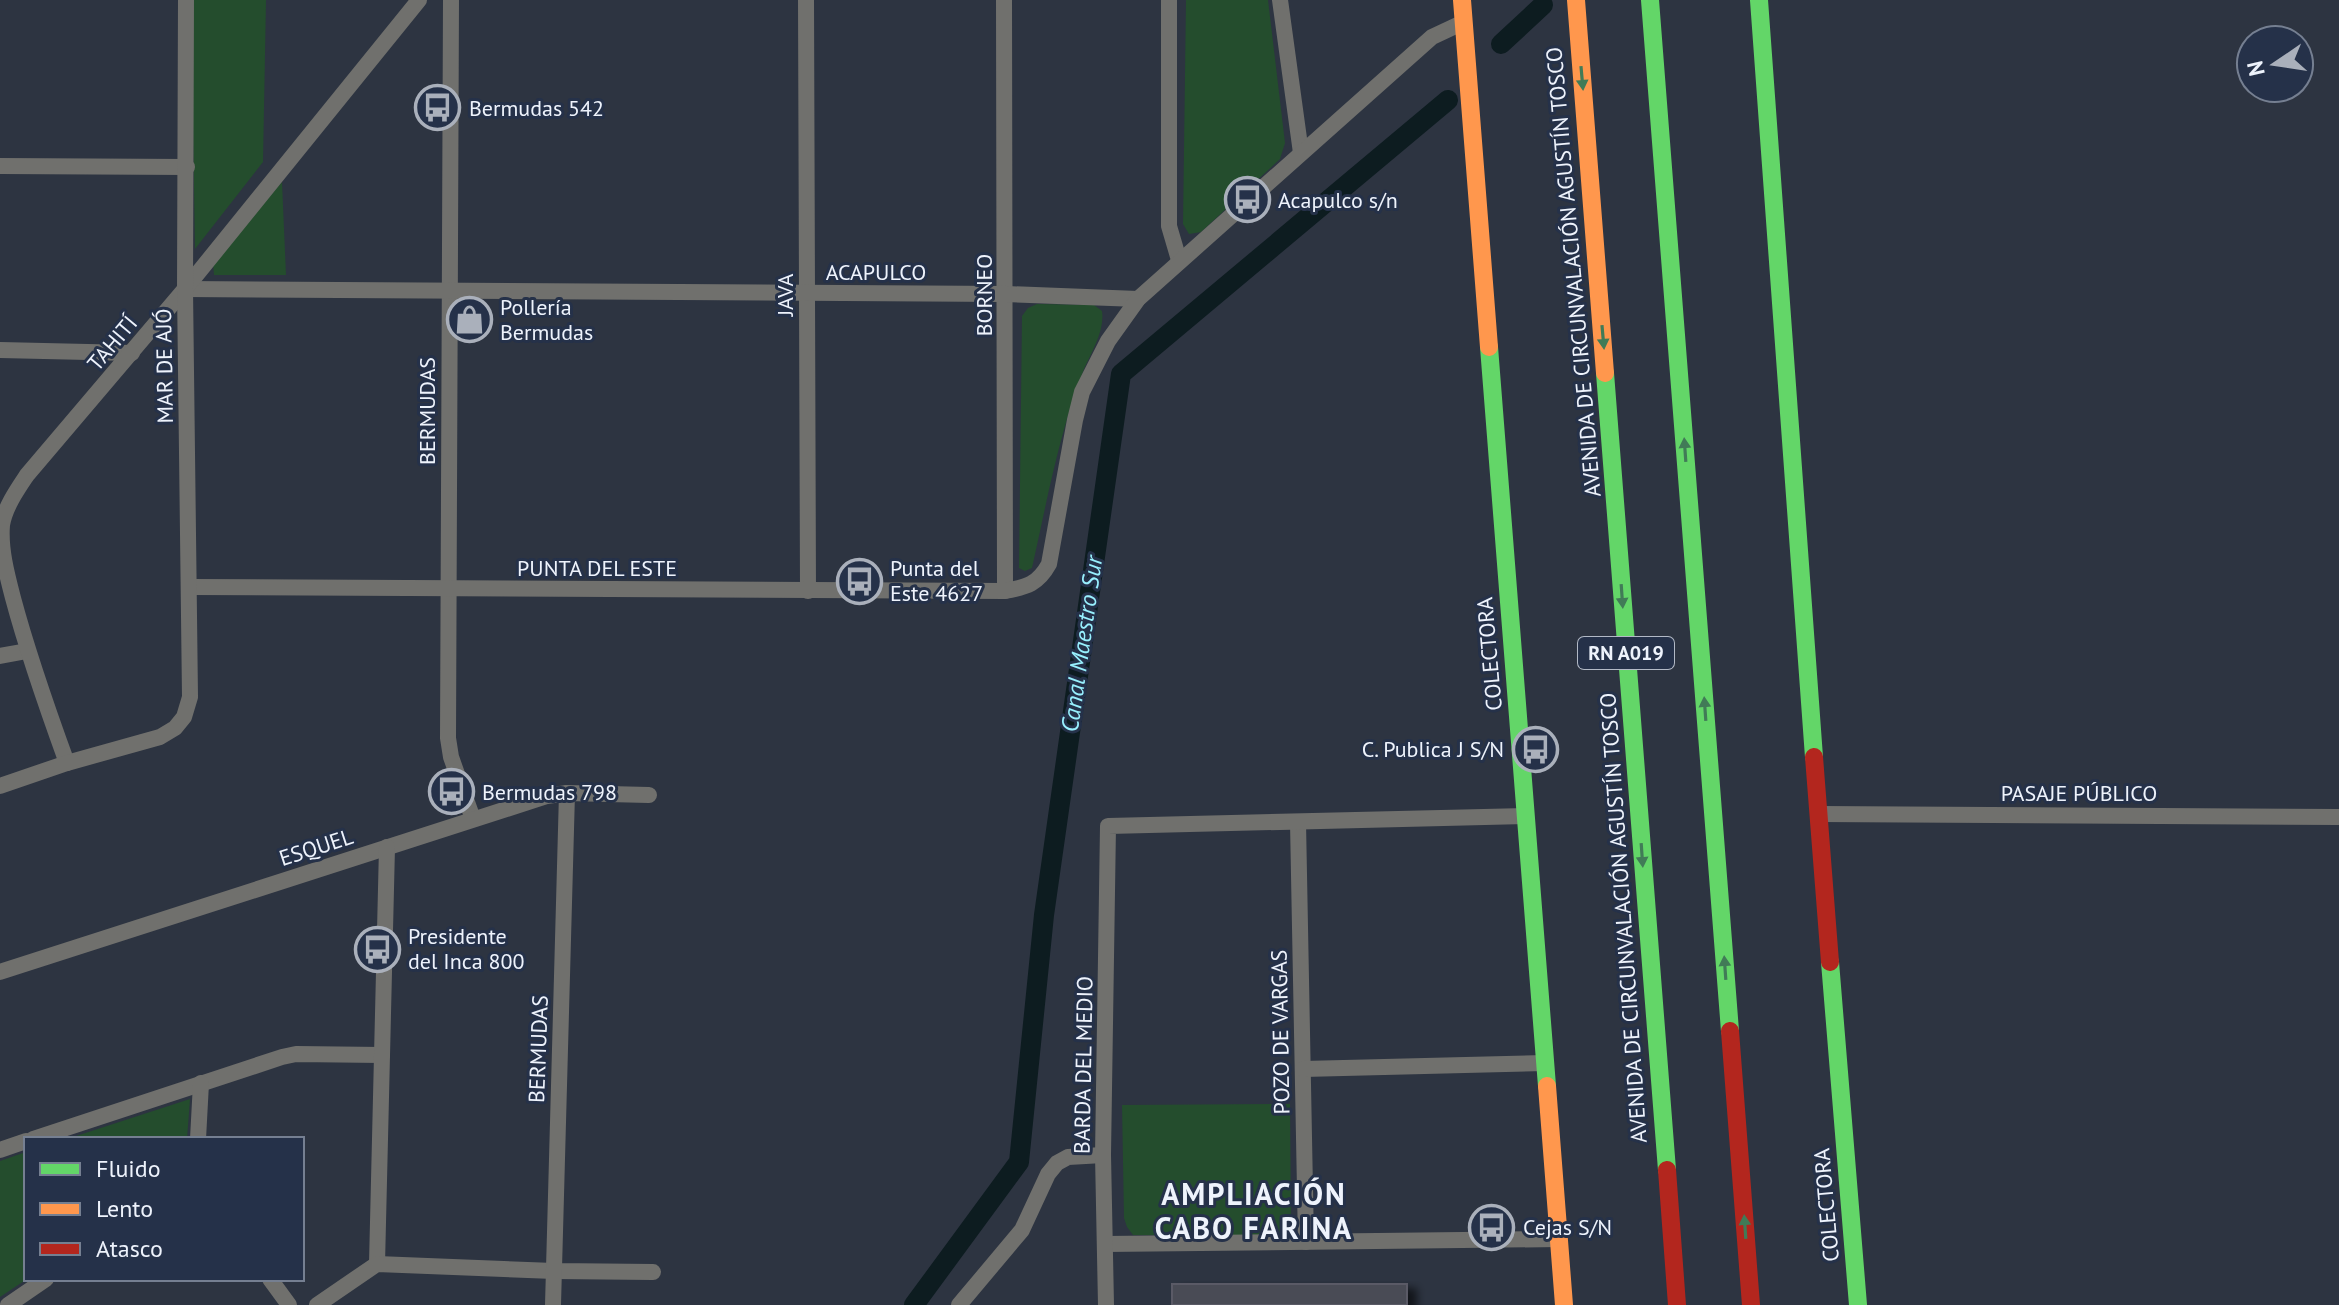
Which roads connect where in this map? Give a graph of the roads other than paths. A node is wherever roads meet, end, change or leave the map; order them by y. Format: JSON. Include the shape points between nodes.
{"nodes":[{"id":1,"x":186,"y":0,"type":"edge"},
{"id":2,"x":419,"y":0,"type":"edge"},
{"id":3,"x":451,"y":0,"type":"edge"},
{"id":4,"x":806,"y":0,"type":"edge"},
{"id":5,"x":1004,"y":0,"type":"edge"},
{"id":6,"x":1169,"y":0,"type":"edge"},
{"id":7,"x":1280,"y":0,"type":"edge"},
{"id":8,"x":1462,"y":0,"type":"edge"},
{"id":9,"x":1576,"y":0,"type":"edge"},
{"id":10,"x":1650,"y":0,"type":"edge"},
{"id":11,"x":1759,"y":0,"type":"edge"},
{"id":12,"x":1464,"y":22,"type":"junction"},
{"id":13,"x":1301,"y":153,"type":"junction"},
{"id":14,"x":0,"y":166,"type":"edge"},
{"id":15,"x":187,"y":167,"type":"junction"},
{"id":16,"x":1179,"y":260,"type":"junction"},
{"id":17,"x":185,"y":289,"type":"junction"},
{"id":18,"x":450,"y":292,"type":"junction"},
{"id":19,"x":807,"y":293,"type":"junction"},
{"id":20,"x":1006,"y":294,"type":"junction"},
{"id":21,"x":1138,"y":299,"type":"junction"},
{"id":22,"x":0,"y":350,"type":"edge"},
{"id":23,"x":132,"y":353,"type":"junction"},
{"id":24,"x":1,"y":522,"type":"edge"},
{"id":25,"x":190,"y":587,"type":"junction"},
{"id":26,"x":449,"y":589,"type":"junction"},
{"id":27,"x":808,"y":591,"type":"junction"},
{"id":28,"x":1005,"y":591,"type":"junction"},
{"id":29,"x":27,"y":651,"type":"junction"},
{"id":30,"x":0,"y":656,"type":"edge"},
{"id":31,"x":67,"y":763,"type":"junction"},
{"id":32,"x":0,"y":786,"type":"edge"},
{"id":33,"x":567,"y":793,"type":"junction"},
{"id":34,"x":649,"y":795,"type":"dead end"},
{"id":35,"x":1819,"y":814,"type":"junction"},
{"id":36,"x":1526,"y":816,"type":"junction"},
{"id":37,"x":2339,"y":817,"type":"edge"},
{"id":38,"x":473,"y":819,"type":"junction"},
{"id":39,"x":1298,"y":822,"type":"junction"},
{"id":40,"x":387,"y":847,"type":"junction"},
{"id":41,"x":0,"y":972,"type":"edge"},
{"id":42,"x":382,"y":1055,"type":"junction"},
{"id":43,"x":1545,"y":1063,"type":"junction"},
{"id":44,"x":1303,"y":1069,"type":"junction"},
{"id":45,"x":201,"y":1083,"type":"junction"},
{"id":46,"x":39,"y":1137,"type":"edge"},
{"id":47,"x":198,"y":1137,"type":"edge"},
{"id":48,"x":24,"y":1142,"type":"edge"},
{"id":49,"x":0,"y":1150,"type":"edge"},
{"id":50,"x":1103,"y":1155,"type":"junction"},
{"id":51,"x":1559,"y":1239,"type":"junction"},
{"id":52,"x":1306,"y":1242,"type":"junction"},
{"id":53,"x":1105,"y":1244,"type":"junction"},
{"id":54,"x":377,"y":1264,"type":"junction"},
{"id":55,"x":554,"y":1271,"type":"junction"},
{"id":56,"x":653,"y":1272,"type":"dead end"},
{"id":57,"x":43,"y":1281,"type":"edge"},
{"id":58,"x":271,"y":1281,"type":"edge"},
{"id":59,"x":8,"y":1305,"type":"edge"},
{"id":60,"x":289,"y":1305,"type":"edge"},
{"id":61,"x":317,"y":1305,"type":"edge"},
{"id":62,"x":553,"y":1305,"type":"edge"},
{"id":63,"x":959,"y":1305,"type":"edge"},
{"id":64,"x":1106,"y":1305,"type":"edge"},
{"id":65,"x":1564,"y":1305,"type":"edge"},
{"id":66,"x":1677,"y":1305,"type":"edge"},
{"id":67,"x":1751,"y":1305,"type":"edge"},
{"id":68,"x":1858,"y":1305,"type":"edge"}],
"edges":[{"from":1,"to":15,"type":"street","name":"MAR DE AJÓ"},
{"from":2,"to":17,"type":"street","name":"TAHITÍ"},
{"from":3,"to":18,"type":"street","name":"BERMUDAS"},
{"from":4,"to":19,"type":"street","name":"JAVA"},
{"from":5,"to":20,"type":"street","name":"BORNEO"},
{"from":6,"to":16,"type":"street","via":[[1169,226]]},
{"from":7,"to":13,"type":"street"},
{"from":8,"to":12,"type":"main road","name":"COLECTORA"},
{"from":9,"to":66,"type":"main road","name":"AVENIDA DE CIRCUNVALACIÓN AGUSTÍN TOSCO","number":"RN A019","one_way":true},
{"from":67,"to":10,"type":"main road","number":"RN A019","one_way":true},
{"from":11,"to":35,"type":"main road","name":"COLECTORA"},
{"from":12,"to":13,"type":"street","via":[[1432,37]]},
{"from":12,"to":36,"type":"main road","name":"COLECTORA"},
{"from":13,"to":16,"type":"street"},
{"from":14,"to":15,"type":"street"},
{"from":15,"to":17,"type":"street","name":"MAR DE AJÓ"},
{"from":16,"to":21,"type":"street"},
{"from":17,"to":18,"type":"street","name":"ACAPULCO"},
{"from":17,"to":23,"type":"street","name":"TAHITÍ"},
{"from":17,"to":25,"type":"street","name":"MAR DE AJÓ"},
{"from":18,"to":19,"type":"street","name":"ACAPULCO"},
{"from":18,"to":26,"type":"street","name":"BERMUDAS"},
{"from":19,"to":20,"type":"street","name":"ACAPULCO"},
{"from":19,"to":27,"type":"street","name":"JAVA"},
{"from":20,"to":21,"type":"street","name":"ACAPULCO"},
{"from":20,"to":28,"type":"street","name":"BORNEO"},
{"from":21,"to":28,"type":"street","via":[[1108,341],[1082,392],[1049,564],[1028,587]]},
{"from":22,"to":23,"type":"street"},
{"from":23,"to":24,"type":"street","name":"TAHITÍ","via":[[27,475]]},
{"from":24,"to":29,"type":"street","name":"TAHITÍ","via":[[4,561]]},
{"from":25,"to":26,"type":"street","name":"PUNTA DEL ESTE"},
{"from":25,"to":31,"type":"street","name":"MAR DE AJÓ","via":[[190,697],[184,717],[160,737]]},
{"from":26,"to":27,"type":"street","name":"PUNTA DEL ESTE"},
{"from":26,"to":38,"type":"street","name":"BERMUDAS","via":[[448,738]]},
{"from":27,"to":28,"type":"street","name":"PUNTA DEL ESTE"},
{"from":29,"to":30,"type":"street"},
{"from":29,"to":31,"type":"street","name":"TAHITÍ"},
{"from":31,"to":32,"type":"street"},
{"from":33,"to":34,"type":"street","name":"ESQUEL"},
{"from":33,"to":38,"type":"street","name":"ESQUEL"},
{"from":33,"to":55,"type":"street","name":"BERMUDAS"},
{"from":35,"to":37,"type":"street","name":"PASAJE PÚBLICO"},
{"from":35,"to":68,"type":"main road","name":"COLECTORA"},
{"from":36,"to":39,"type":"street"},
{"from":36,"to":43,"type":"main road","name":"COLECTORA"},
{"from":38,"to":40,"type":"street","name":"ESQUEL"},
{"from":39,"to":44,"type":"street","name":"POZO DE VARGAS"},
{"from":39,"to":50,"type":"street","name":"BARDA DEL MEDIO","via":[[1108,826]]},
{"from":40,"to":41,"type":"street","name":"ESQUEL"},
{"from":40,"to":42,"type":"street"},
{"from":42,"to":45,"type":"street","via":[[296,1054]]},
{"from":42,"to":54,"type":"street"},
{"from":43,"to":44,"type":"street"},
{"from":43,"to":51,"type":"main road","name":"COLECTORA"},
{"from":44,"to":52,"type":"street","name":"POZO DE VARGAS"},
{"from":45,"to":46,"type":"street"},
{"from":45,"to":47,"type":"street"},
{"from":48,"to":49,"type":"street"},
{"from":50,"to":53,"type":"street","name":"BARDA DEL MEDIO"},
{"from":50,"to":63,"type":"street","via":[[1068,1157],[1057,1163],[1022,1230]]},
{"from":51,"to":52,"type":"street"},
{"from":51,"to":65,"type":"main road","name":"COLECTORA"},
{"from":52,"to":53,"type":"street"},
{"from":53,"to":64,"type":"street","name":"BARDA DEL MEDIO"},
{"from":54,"to":55,"type":"street"},
{"from":54,"to":61,"type":"street"},
{"from":55,"to":56,"type":"street"},
{"from":55,"to":62,"type":"street","name":"BERMUDAS"},
{"from":57,"to":59,"type":"street"},
{"from":58,"to":60,"type":"street"}]}
